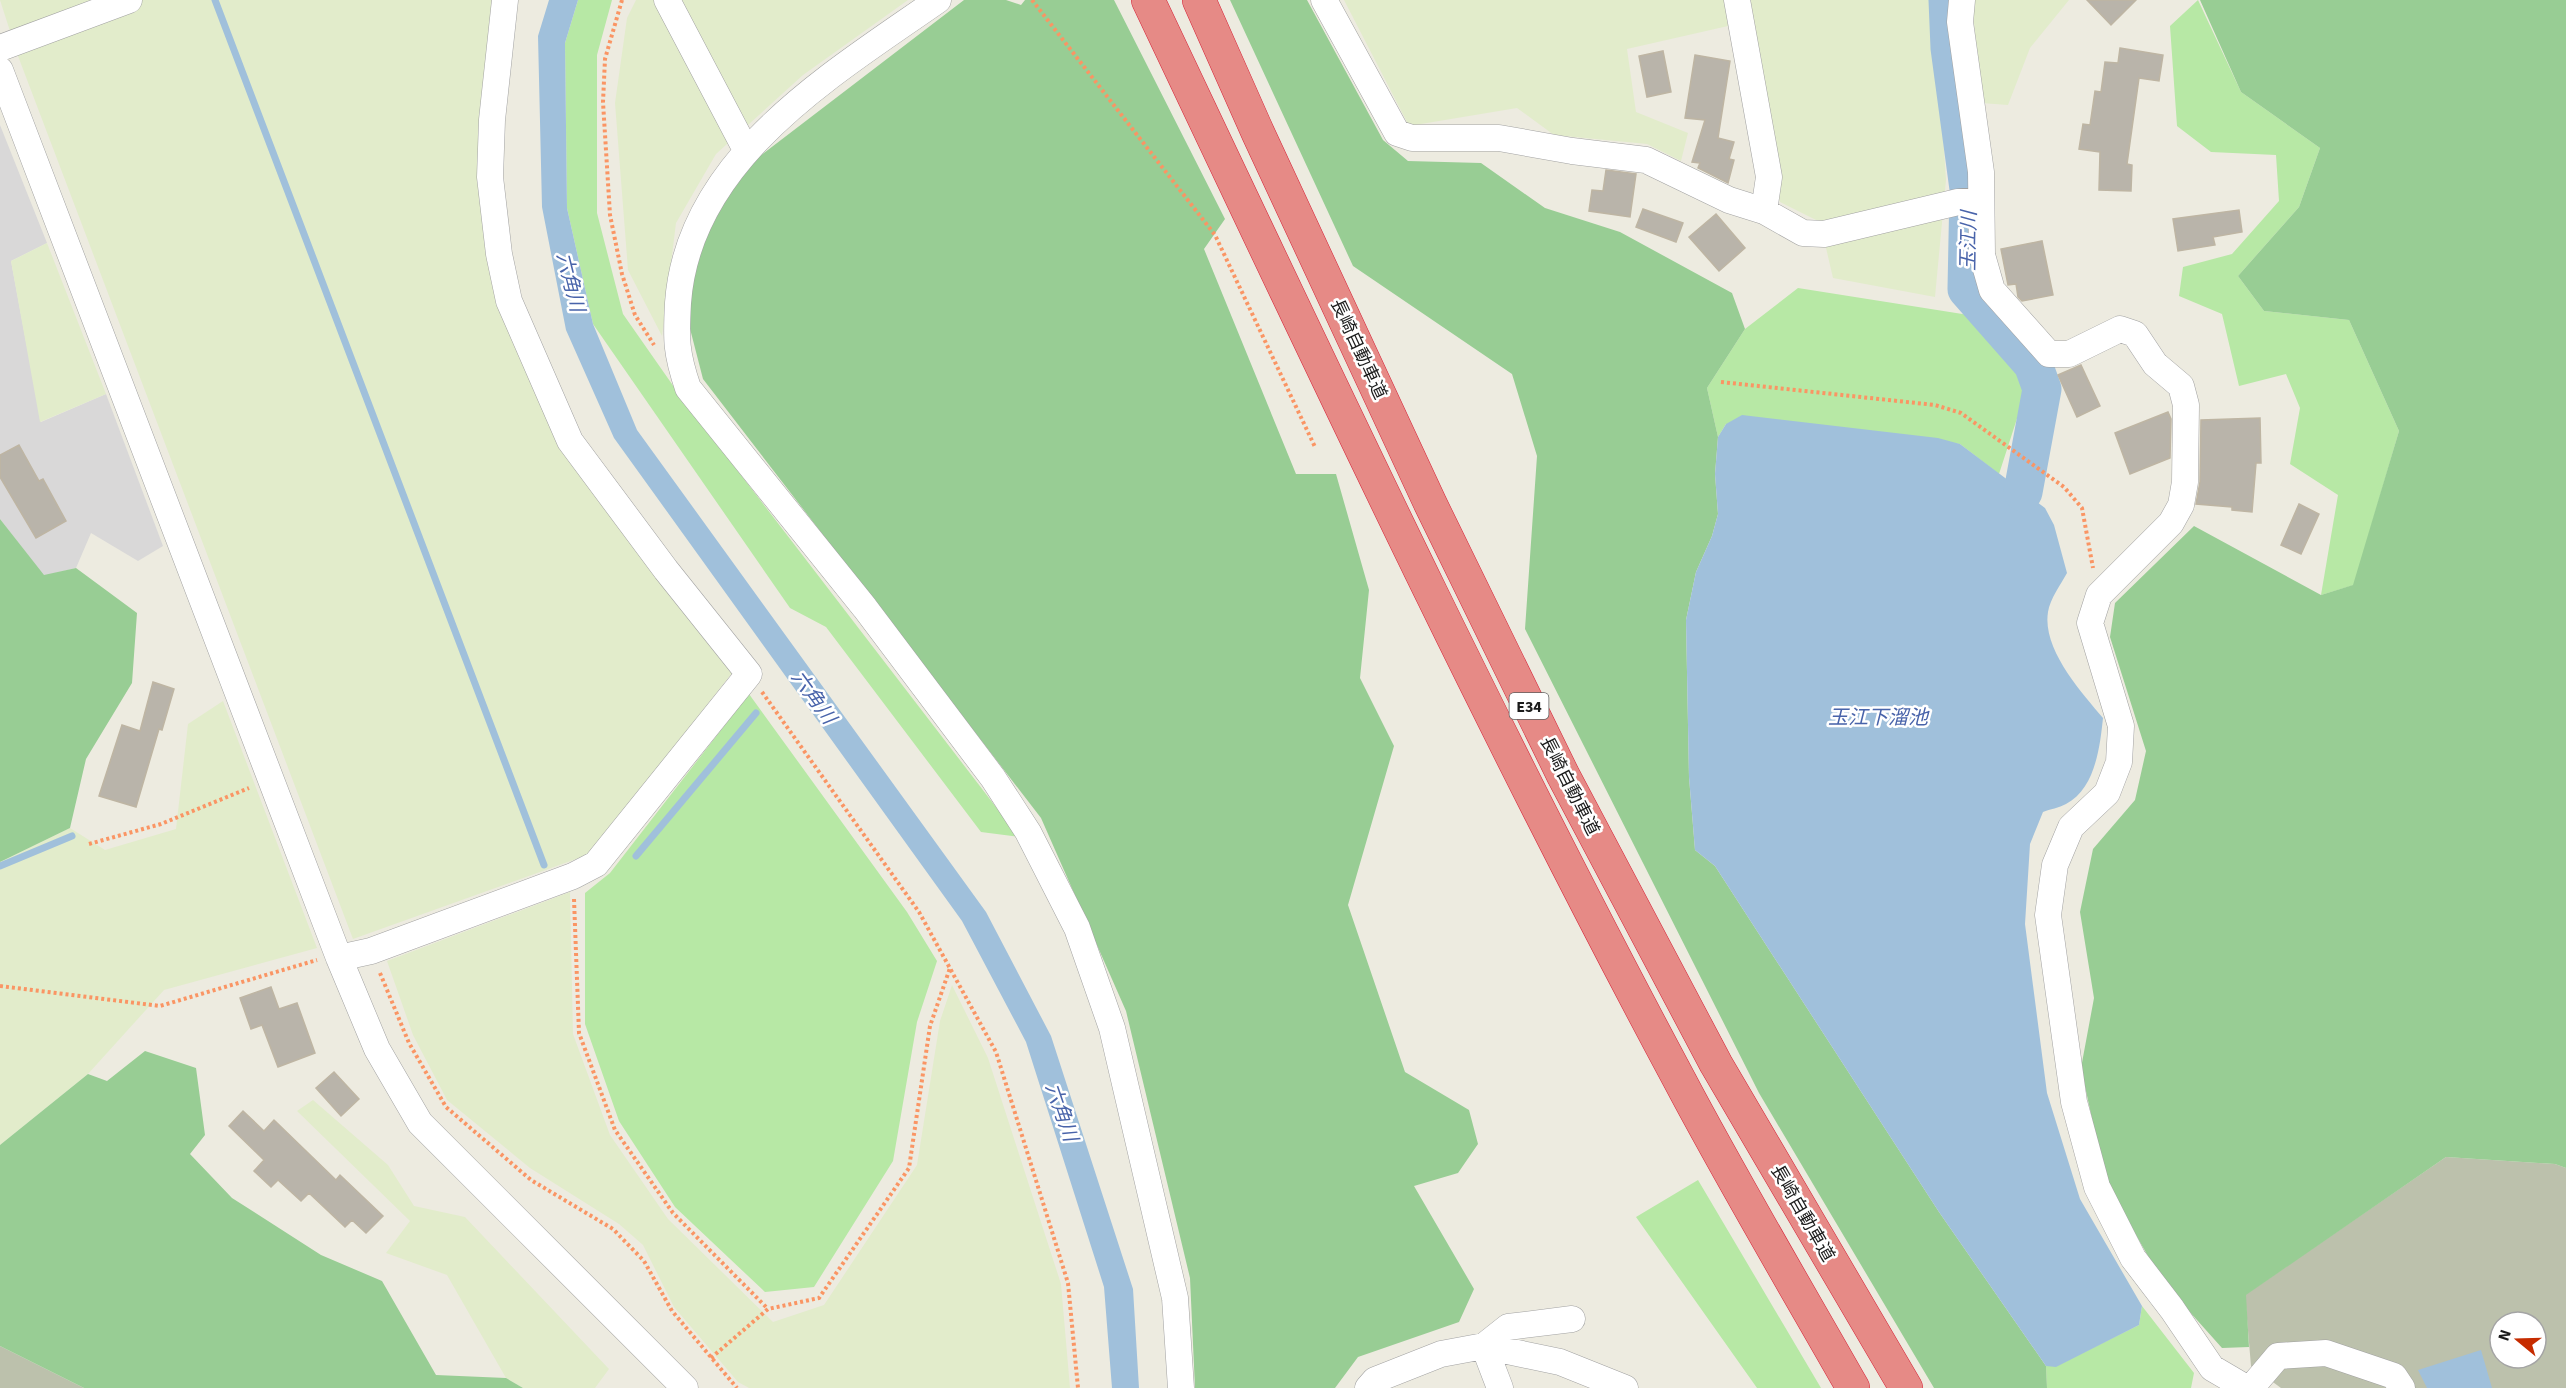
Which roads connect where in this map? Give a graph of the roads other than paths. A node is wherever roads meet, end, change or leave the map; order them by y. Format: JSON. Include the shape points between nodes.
{"nodes":[{"id":1,"x":129,"y":0,"type":"edge"},
{"id":2,"x":505,"y":0,"type":"edge"},
{"id":3,"x":667,"y":0,"type":"edge"},
{"id":4,"x":938,"y":0,"type":"edge"},
{"id":5,"x":1148,"y":0,"type":"edge"},
{"id":6,"x":1199,"y":0,"type":"edge"},
{"id":7,"x":1324,"y":0,"type":"edge"},
{"id":8,"x":1737,"y":0,"type":"edge"},
{"id":9,"x":1962,"y":0,"type":"edge"},
{"id":10,"x":0,"y":48,"type":"edge"},
{"id":11,"x":0,"y":70,"type":"edge"},
{"id":12,"x":746,"y":150,"type":"junction"},
{"id":13,"x":1970,"y":202,"type":"junction"},
{"id":14,"x":1764,"y":211,"type":"junction"},
{"id":15,"x":339,"y":958,"type":"junction"},
{"id":16,"x":1572,"y":1319,"type":"dead end"},
{"id":17,"x":1484,"y":1346,"type":"junction"},
{"id":18,"x":685,"y":1388,"type":"edge"},
{"id":19,"x":1181,"y":1388,"type":"edge"},
{"id":20,"x":1368,"y":1388,"type":"edge"},
{"id":21,"x":1500,"y":1388,"type":"edge"},
{"id":22,"x":1624,"y":1388,"type":"edge"},
{"id":23,"x":1853,"y":1388,"type":"edge"},
{"id":24,"x":1906,"y":1388,"type":"edge"},
{"id":25,"x":2246,"y":1388,"type":"edge"},
{"id":26,"x":2251,"y":1388,"type":"edge"},
{"id":27,"x":2402,"y":1388,"type":"edge"}],
"edges":[{"from":1,"to":10,"type":"street"},
{"from":2,"to":15,"type":"street","via":[[490,177],[509,301],[570,441],[749,674],[596,864],[371,951]]},
{"from":3,"to":12,"type":"street"},
{"from":4,"to":12,"type":"street","via":[[816,89]]},
{"from":5,"to":23,"type":"highway","name":"長崎自動車道","number":"E34","via":[[1395,520],[1530,791],[1680,1082]]},
{"from":6,"to":24,"type":"highway","name":"長崎自動車道","number":"E34","via":[[1425,493],[1563,775],[1716,1064]]},
{"from":7,"to":14,"type":"street","via":[[1397,133],[1412,138],[1499,138],[1646,160],[1729,200]]},
{"from":8,"to":14,"type":"street","via":[[1769,177]]},
{"from":9,"to":13,"type":"street","via":[[1960,22],[1981,172]]},
{"from":11,"to":15,"type":"street"},
{"from":12,"to":19,"type":"street","via":[[704,210],[689,244],[680,281],[677,356],[688,388],[865,608],[993,778],[1028,831],[1077,928],[1112,1028],[1175,1298]]},
{"from":13,"to":14,"type":"street","via":[[1824,234],[1803,233]]},
{"from":13,"to":25,"type":"street","via":[[1992,290],[2049,354],[2069,354],[2120,329],[2136,334],[2155,364],[2181,386],[2186,405],[2181,505],[2171,523],[2099,595],[2090,623],[2121,726],[2119,762],[2107,793],[2071,827],[2055,865],[2048,915],[2074,1102],[2097,1187],[2133,1258],[2212,1368]]},
{"from":15,"to":18,"type":"street","via":[[377,1049],[420,1123]]},
{"from":16,"to":17,"type":"street","via":[[1508,1327]]},
{"from":17,"to":20,"type":"street","via":[[1441,1354],[1375,1380]]},
{"from":17,"to":21,"type":"street"},
{"from":17,"to":22,"type":"street","via":[[1560,1362]]},
{"from":26,"to":27,"type":"street","via":[[2278,1356],[2326,1353],[2394,1376]]}]}
